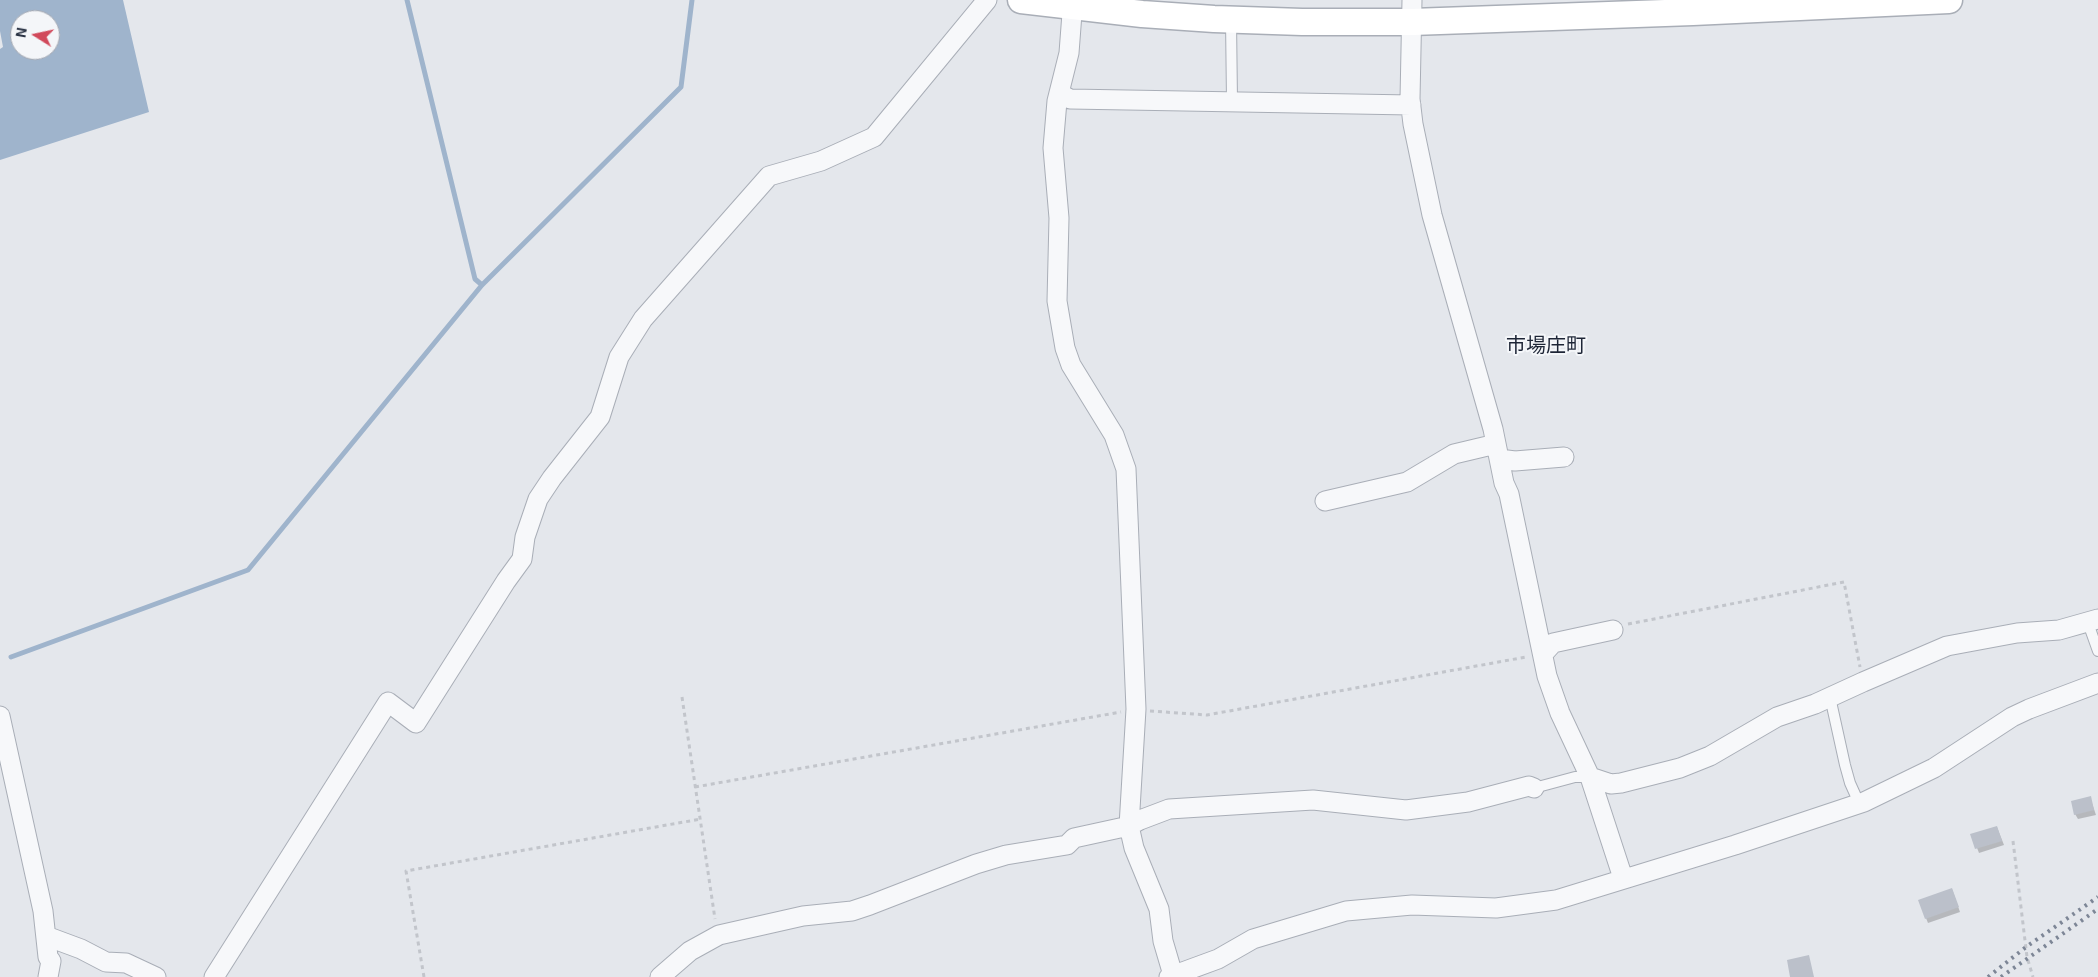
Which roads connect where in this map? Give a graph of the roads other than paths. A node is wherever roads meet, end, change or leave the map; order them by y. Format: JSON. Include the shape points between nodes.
{"nodes":[{"id":1,"x":987,"y":0,"type":"edge"},
{"id":2,"x":1021,"y":0,"type":"edge"},
{"id":3,"x":1949,"y":0,"type":"edge"},
{"id":4,"x":1073,"y":3,"type":"edge"},
{"id":5,"x":1693,"y":6,"type":"edge"},
{"id":6,"x":1412,"y":11,"type":"edge"},
{"id":7,"x":1231,"y":20,"type":"junction"},
{"id":8,"x":1059,"y":93,"type":"junction"},
{"id":9,"x":1232,"y":101,"type":"junction"},
{"id":10,"x":1411,"y":104,"type":"junction"},
{"id":11,"x":1498,"y":452,"type":"junction"},
{"id":12,"x":1564,"y":457,"type":"dead end"},
{"id":13,"x":1325,"y":501,"type":"dead end"},
{"id":14,"x":2093,"y":621,"type":"edge"},
{"id":15,"x":1613,"y":630,"type":"road end"},
{"id":16,"x":2098,"y":651,"type":"edge"},
{"id":17,"x":1543,"y":654,"type":"junction"},
{"id":18,"x":2098,"y":683,"type":"edge"},
{"id":19,"x":1830,"y":698,"type":"junction"},
{"id":20,"x":0,"y":716,"type":"edge"},
{"id":21,"x":1590,"y":778,"type":"junction"},
{"id":22,"x":1534,"y":788,"type":"joint"},
{"id":23,"x":1859,"y":803,"type":"junction"},
{"id":24,"x":1129,"y":826,"type":"junction"},
{"id":25,"x":1623,"y":878,"type":"junction"},
{"id":26,"x":46,"y":936,"type":"junction"},
{"id":27,"x":1171,"y":976,"type":"edge"},
{"id":28,"x":48,"y":977,"type":"edge"},
{"id":29,"x":156,"y":977,"type":"edge"},
{"id":30,"x":214,"y":977,"type":"edge"},
{"id":31,"x":660,"y":977,"type":"edge"}],
"edges":[{"from":1,"to":30,"type":"street","via":[[874,137],[821,161],[769,176],[643,319],[620,357],[600,417],[538,499],[522,560],[416,723],[388,702]]},
{"from":2,"to":4,"type":"street"},
{"from":3,"to":5,"type":"street"},
{"from":4,"to":7,"type":"street","via":[[1142,14]]},
{"from":4,"to":8,"type":"street","via":[[1069,53]]},
{"from":5,"to":6,"type":"street"},
{"from":6,"to":7,"type":"street","via":[[1302,22]]},
{"from":6,"to":10,"type":"street"},
{"from":7,"to":9,"type":"lane"},
{"from":8,"to":9,"type":"street","via":[[1070,99]]},
{"from":8,"to":24,"type":"street","via":[[1053,148],[1060,218],[1057,301],[1065,348],[1070,365],[1114,435],[1126,469],[1140,710]]},
{"from":9,"to":10,"type":"street"},
{"from":10,"to":11,"type":"street","via":[[1415,140],[1432,215]]},
{"from":11,"to":12,"type":"street","via":[[1515,461]]},
{"from":11,"to":13,"type":"street","via":[[1454,454],[1407,482]]},
{"from":11,"to":17,"type":"street"},
{"from":14,"to":16,"type":"lane"},
{"from":14,"to":19,"type":"street","via":[[2059,630],[1959,643]]},
{"from":15,"to":17,"type":"street","via":[[1553,642]]},
{"from":17,"to":21,"type":"street","via":[[1560,713]]},
{"from":18,"to":23,"type":"street","via":[[2020,713],[1934,768]]},
{"from":19,"to":21,"type":"street","via":[[1768,721],[1710,756],[1680,768],[1621,783],[1611,784]]},
{"from":19,"to":23,"type":"lane","via":[[1845,765]]},
{"from":20,"to":26,"type":"street"},
{"from":21,"to":22,"type":"lane","via":[[1575,777]]},
{"from":21,"to":25,"type":"street"},
{"from":22,"to":24,"type":"street","via":[[1528,786],[1468,802],[1406,810],[1313,800],[1169,809]]},
{"from":23,"to":25,"type":"street"},
{"from":24,"to":27,"type":"street","via":[[1134,848],[1159,909]]},
{"from":24,"to":31,"type":"street","via":[[1074,838],[1067,845],[1006,855],[976,864],[852,911],[803,916],[719,935],[690,952]]},
{"from":25,"to":27,"type":"street","via":[[1556,900],[1522,905],[1496,908],[1412,906],[1346,911],[1253,939],[1218,959]]},
{"from":26,"to":28,"type":"street","via":[[51,961]]},
{"from":26,"to":29,"type":"street","via":[[106,962],[126,963]]}]}
